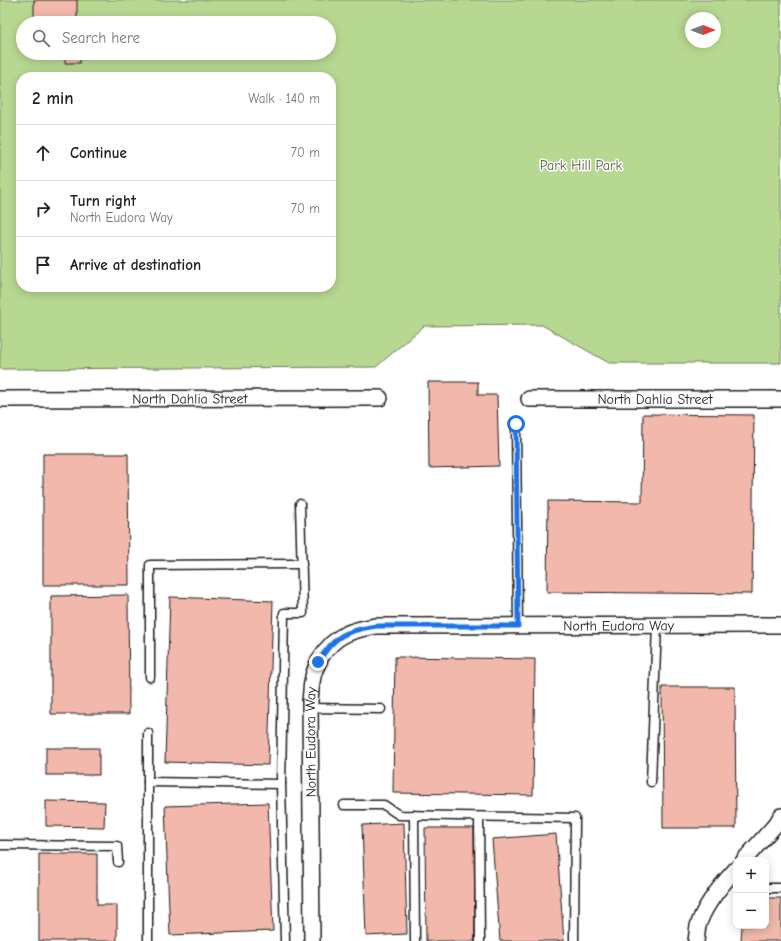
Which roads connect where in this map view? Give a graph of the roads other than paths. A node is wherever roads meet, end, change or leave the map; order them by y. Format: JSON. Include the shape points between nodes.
{"nodes":[{"id":1,"x":380,"y":398,"type":"dead end"},
{"id":2,"x":0,"y":399,"type":"edge"},
{"id":3,"x":529,"y":399,"type":"dead end"},
{"id":4,"x":781,"y":399,"type":"edge"},
{"id":5,"x":516,"y":424,"type":"dead end"},
{"id":6,"x":300,"y":504,"type":"dead end"},
{"id":7,"x":302,"y":564,"type":"junction"},
{"id":8,"x":781,"y":624,"type":"edge"},
{"id":9,"x":657,"y":625,"type":"junction"},
{"id":10,"x":518,"y":626,"type":"junction"},
{"id":11,"x":150,"y":677,"type":"dead end"},
{"id":12,"x":310,"y":708,"type":"junction"},
{"id":13,"x":381,"y":709,"type":"dead end"},
{"id":14,"x":148,"y":733,"type":"dead end"},
{"id":15,"x":148,"y":782,"type":"junction"},
{"id":16,"x":651,"y":782,"type":"dead end"},
{"id":17,"x":281,"y":784,"type":"junction"},
{"id":18,"x":344,"y":805,"type":"dead end"},
{"id":19,"x":414,"y":815,"type":"junction"},
{"id":20,"x":781,"y":816,"type":"edge"},
{"id":21,"x":479,"y":817,"type":"junction"},
{"id":22,"x":0,"y":845,"type":"edge"},
{"id":23,"x":747,"y":857,"type":"edge"},
{"id":24,"x":118,"y":862,"type":"dead end"},
{"id":25,"x":733,"y":872,"type":"edge"},
{"id":26,"x":769,"y":888,"type":"edge"},
{"id":27,"x":781,"y":888,"type":"edge"},
{"id":28,"x":148,"y":941,"type":"edge"},
{"id":29,"x":285,"y":941,"type":"edge"},
{"id":30,"x":312,"y":941,"type":"edge"},
{"id":31,"x":415,"y":941,"type":"edge"},
{"id":32,"x":480,"y":941,"type":"edge"},
{"id":33,"x":574,"y":941,"type":"edge"},
{"id":34,"x":696,"y":941,"type":"edge"}],
"edges":[{"from":1,"to":2,"type":"street","name":"North Dahlia Street"},
{"from":3,"to":4,"type":"street","name":"North Dahlia Street"},
{"from":5,"to":10,"type":"lane"},
{"from":6,"to":7,"type":"lane"},
{"from":7,"to":11,"type":"lane","via":[[150,565]]},
{"from":7,"to":17,"type":"lane","via":[[303,613],[284,614]]},
{"from":8,"to":9,"type":"street","name":"North Eudora Way"},
{"from":9,"to":10,"type":"street","name":"North Eudora Way"},
{"from":9,"to":16,"type":"lane"},
{"from":10,"to":12,"type":"street","name":"North Eudora Way","via":[[376,626],[358,629],[338,637],[318,662],[313,675]]},
{"from":12,"to":13,"type":"lane"},
{"from":12,"to":30,"type":"street","name":"North Eudora Way"},
{"from":14,"to":15,"type":"lane"},
{"from":15,"to":17,"type":"lane"},
{"from":15,"to":28,"type":"lane"},
{"from":17,"to":29,"type":"lane"},
{"from":18,"to":19,"type":"lane","via":[[384,805],[399,815]]},
{"from":19,"to":21,"type":"lane"},
{"from":19,"to":31,"type":"lane"},
{"from":20,"to":23,"type":"street"},
{"from":21,"to":32,"type":"lane"},
{"from":21,"to":33,"type":"lane","via":[[575,818]]},
{"from":22,"to":24,"type":"lane","via":[[117,846]]},
{"from":25,"to":34,"type":"street","via":[[706,910],[698,925]]},
{"from":26,"to":27,"type":"lane"}]}
